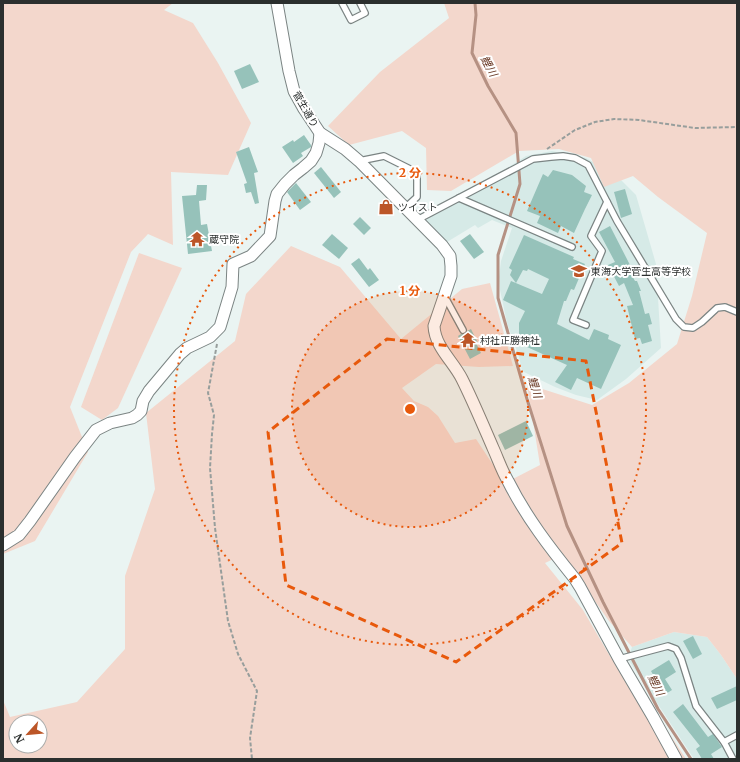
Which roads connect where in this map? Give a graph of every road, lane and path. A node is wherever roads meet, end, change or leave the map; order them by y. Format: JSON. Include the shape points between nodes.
{"nodes":[{"id":1,"x":277,"y":3,"type":"edge"},
{"id":2,"x":342,"y":3,"type":"edge"},
{"id":3,"x":360,"y":3,"type":"edge"},
{"id":4,"x":737,"y":127,"type":"edge"},
{"id":5,"x":320,"y":133,"type":"junction"},
{"id":6,"x":531,"y":160,"type":"junction"},
{"id":7,"x":359,"y":161,"type":"junction"},
{"id":8,"x":459,"y":198,"type":"junction"},
{"id":9,"x":607,"y":202,"type":"junction"},
{"id":10,"x":405,"y":208,"type":"junction"},
{"id":11,"x":417,"y":220,"type":"junction"},
{"id":12,"x":572,"y":247,"type":"dead end"},
{"id":13,"x":444,"y":295,"type":"junction"},
{"id":14,"x":737,"y":312,"type":"edge"},
{"id":15,"x":586,"y":325,"type":"dead end"},
{"id":16,"x":220,"y":327,"type":"junction"},
{"id":17,"x":463,"y":330,"type":"dead end"},
{"id":18,"x":3,"y":545,"type":"edge"},
{"id":19,"x":621,"y":659,"type":"junction"},
{"id":20,"x":737,"y":735,"type":"edge"},
{"id":21,"x":724,"y":742,"type":"junction"},
{"id":22,"x":252,"y":759,"type":"edge"},
{"id":23,"x":676,"y":759,"type":"edge"},
{"id":24,"x":733,"y":759,"type":"edge"}],
"edges":[{"from":1,"to":5,"type":"street","name":"菅生通り","via":[[294,91]]},
{"from":2,"to":3,"type":"lane","via":[[351,20],[366,13]]},
{"from":4,"to":6,"type":"path","via":[[694,128],[614,119],[595,122],[575,130]]},
{"from":5,"to":7,"type":"street","name":"菅生通り"},
{"from":5,"to":16,"type":"street","via":[[316,153],[311,161],[277,194],[270,236],[251,256],[233,264],[232,287]]},
{"from":6,"to":8,"type":"lane"},
{"from":6,"to":9,"type":"lane","via":[[563,156],[575,158],[588,165]]},
{"from":7,"to":10,"type":"street","name":"菅生通り"},
{"from":7,"to":10,"type":"lane","via":[[384,156],[414,171],[417,176],[417,197]]},
{"from":8,"to":11,"type":"lane"},
{"from":8,"to":12,"type":"lane"},
{"from":9,"to":14,"type":"lane","via":[[676,319],[684,327],[694,328],[717,308],[726,307]]},
{"from":9,"to":15,"type":"lane","via":[[591,236],[602,251],[572,320]]},
{"from":10,"to":11,"type":"street","name":"菅生通り"},
{"from":11,"to":13,"type":"street","name":"菅生通り","via":[[450,256],[451,276]]},
{"from":13,"to":17,"type":"lane"},
{"from":13,"to":19,"type":"street","name":"菅生通り","via":[[434,326],[436,339],[458,371],[519,502],[536,529],[575,579]]},
{"from":16,"to":18,"type":"street","via":[[210,337],[180,354],[149,391],[137,415],[96,430],[19,535]]},
{"from":16,"to":22,"type":"path","via":[[208,393],[214,415],[210,468],[215,528],[228,621],[238,654],[257,691],[250,738]]},
{"from":19,"to":21,"type":"lane","via":[[668,646],[676,649],[696,706]]},
{"from":19,"to":23,"type":"street","name":"菅生通り"},
{"from":20,"to":21,"type":"lane"},
{"from":21,"to":24,"type":"lane"}]}
